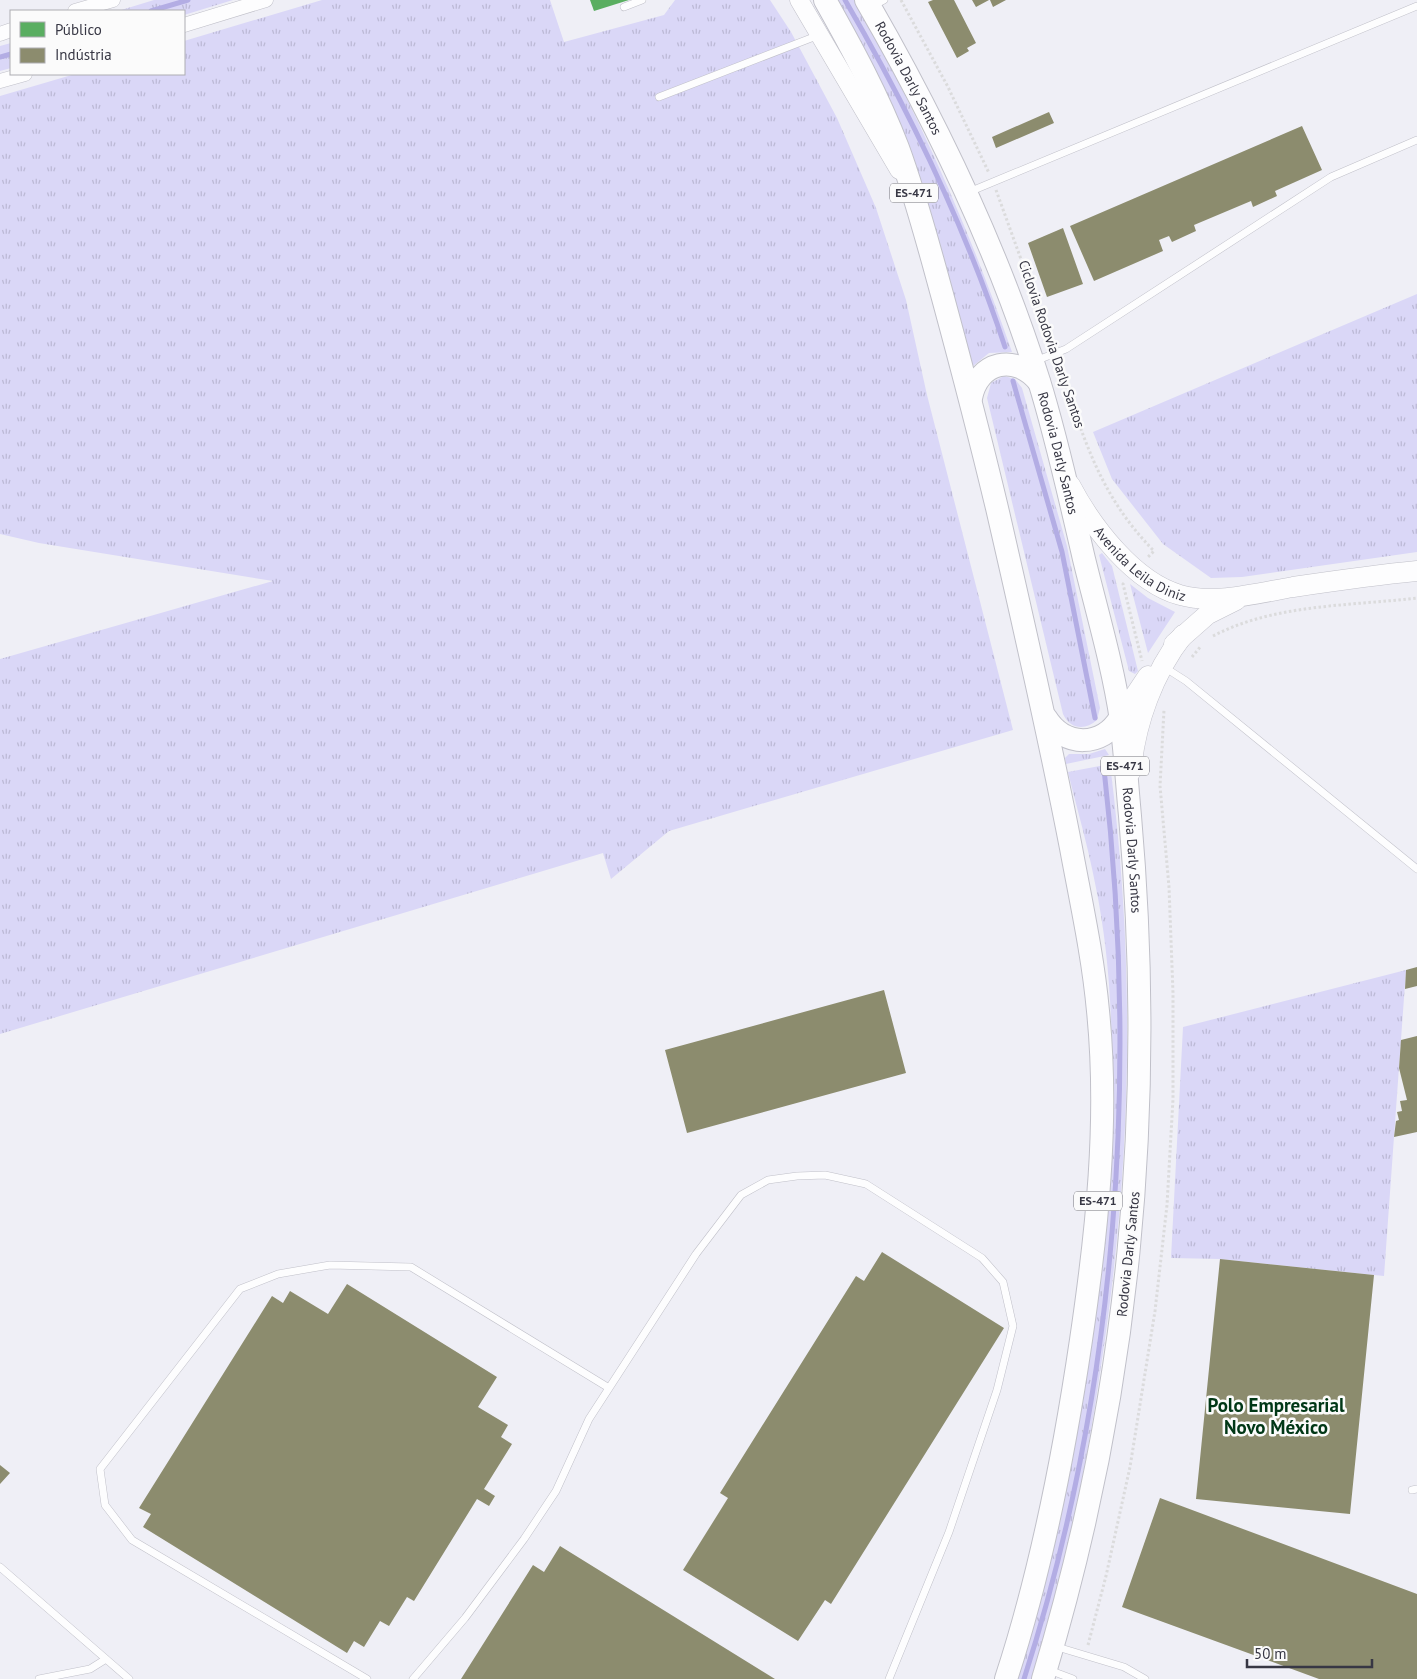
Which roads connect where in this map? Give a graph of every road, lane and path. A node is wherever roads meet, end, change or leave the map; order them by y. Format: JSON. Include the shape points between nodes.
{"nodes":[{"id":1,"x":113,"y":0,"type":"edge"},
{"id":2,"x":266,"y":0,"type":"edge"},
{"id":3,"x":642,"y":0,"type":"edge"},
{"id":4,"x":799,"y":0,"type":"edge"},
{"id":5,"x":824,"y":0,"type":"edge"},
{"id":6,"x":901,"y":0,"type":"edge"},
{"id":7,"x":873,"y":2,"type":"edge"},
{"id":8,"x":1417,"y":6,"type":"edge"},
{"id":9,"x":624,"y":7,"type":"dead end"},
{"id":10,"x":78,"y":10,"type":"edge"},
{"id":11,"x":185,"y":25,"type":"edge"},
{"id":12,"x":819,"y":34,"type":"junction"},
{"id":13,"x":21,"y":75,"type":"edge"},
{"id":14,"x":0,"y":81,"type":"edge"},
{"id":15,"x":659,"y":98,"type":"dead end"},
{"id":16,"x":1417,"y":140,"type":"edge"},
{"id":17,"x":992,"y":181,"type":"junction"},
{"id":18,"x":966,"y":193,"type":"junction"},
{"id":19,"x":916,"y":199,"type":"junction"},
{"id":20,"x":1055,"y":353,"type":"junction"},
{"id":21,"x":1036,"y":372,"type":"junction"},
{"id":22,"x":971,"y":398,"type":"junction"},
{"id":23,"x":1064,"y":471,"type":"junction"},
{"id":24,"x":1136,"y":570,"type":"junction"},
{"id":25,"x":1417,"y":571,"type":"edge"},
{"id":26,"x":1250,"y":595,"type":"junction"},
{"id":27,"x":1417,"y":598,"type":"edge"},
{"id":28,"x":1162,"y":671,"type":"junction"},
{"id":29,"x":1046,"y":718,"type":"junction"},
{"id":30,"x":1120,"y":718,"type":"junction"},
{"id":31,"x":1130,"y":815,"type":"junction"},
{"id":32,"x":1417,"y":870,"type":"edge"},
{"id":33,"x":609,"y":1388,"type":"junction"},
{"id":34,"x":0,"y":1567,"type":"edge"},
{"id":35,"x":1054,"y":1646,"type":"junction"},
{"id":36,"x":106,"y":1659,"type":"junction"},
{"id":37,"x":1044,"y":1674,"type":"edge"},
{"id":38,"x":39,"y":1679,"type":"edge"},
{"id":39,"x":129,"y":1679,"type":"edge"},
{"id":40,"x":368,"y":1679,"type":"edge"},
{"id":41,"x":413,"y":1679,"type":"edge"},
{"id":42,"x":889,"y":1679,"type":"edge"},
{"id":43,"x":1006,"y":1679,"type":"edge"},
{"id":44,"x":1073,"y":1679,"type":"edge"},
{"id":45,"x":1145,"y":1679,"type":"edge"}],
"edges":[{"from":1,"to":10,"type":"street"},
{"from":2,"to":11,"type":"street"},
{"from":3,"to":9,"type":"lane"},
{"from":4,"to":12,"type":"street"},
{"from":5,"to":19,"type":"main road","number":"ES-471","via":[[874,92]]},
{"from":6,"to":17,"type":"path","name":"Ciclovia Rodovia Darly Santos","via":[[948,87]]},
{"from":7,"to":18,"type":"main road","name":"Rodovia Darly Santos","number":"ES-471"},
{"from":8,"to":17,"type":"lane"},
{"from":12,"to":15,"type":"lane"},
{"from":12,"to":19,"type":"street"},
{"from":13,"to":14,"type":"street"},
{"from":16,"to":20,"type":"lane","via":[[1331,177],[1066,349]]},
{"from":17,"to":18,"type":"lane"},
{"from":17,"to":20,"type":"path","name":"Ciclovia Rodovia Darly Santos"},
{"from":18,"to":21,"type":"main road","name":"Rodovia Darly Santos","number":"ES-471","via":[[1005,285]]},
{"from":19,"to":22,"type":"main road","number":"ES-471"},
{"from":20,"to":21,"type":"lane"},
{"from":20,"to":24,"type":"path","name":"Ciclovia Rodovia Darly Santos","via":[[1096,470],[1127,522],[1154,550]]},
{"from":21,"to":22,"type":"main road","via":[[1008,364],[999,365],[983,374]]},
{"from":21,"to":23,"type":"main road","name":"Rodovia Darly Santos","number":"ES-471"},
{"from":22,"to":29,"type":"main road","number":"ES-471"},
{"from":23,"to":24,"type":"main road","name":"Avenida Leila Diniz","via":[[1095,524]]},
{"from":23,"to":30,"type":"main road","name":"Rodovia Darly Santos","number":"ES-471"},
{"from":24,"to":26,"type":"main road","name":"Avenida Leila Diniz","via":[[1153,583],[1182,596]]},
{"from":24,"to":28,"type":"path","name":"Ciclovia Rodovia Darly Santos","via":[[1123,584]]},
{"from":25,"to":26,"type":"main road","name":"Avenida Leila Diniz"},
{"from":26,"to":28,"type":"main road","name":"Avenida Leila Diniz","via":[[1208,614],[1183,635]]},
{"from":27,"to":28,"type":"path","via":[[1310,608],[1251,620],[1208,638],[1190,659]]},
{"from":28,"to":30,"type":"main road","name":"Avenida Leila Diniz"},
{"from":28,"to":31,"type":"main road","via":[[1147,702],[1135,744]]},
{"from":28,"to":32,"type":"lane"},
{"from":29,"to":30,"type":"main road","via":[[1065,737],[1083,741],[1109,732]]},
{"from":29,"to":43,"type":"main road","number":"ES-471","via":[[1096,986],[1101,1046],[1101,1147],[1087,1302],[1069,1421],[1039,1560]]},
{"from":30,"to":31,"type":"main road","name":"Rodovia Darly Santos","number":"ES-471"},
{"from":31,"to":35,"type":"main road","name":"Rodovia Darly Santos","number":"ES-471","via":[[1141,1002],[1134,1202],[1123,1306],[1098,1461]]},
{"from":33,"to":40,"type":"lane","via":[[411,1267],[330,1265],[278,1274],[240,1289],[100,1468],[105,1505],[132,1540]]},
{"from":33,"to":41,"type":"lane","via":[[589,1419],[556,1491],[524,1539],[465,1618]]},
{"from":33,"to":42,"type":"lane","via":[[696,1254],[741,1195],[768,1180],[825,1175],[866,1184],[982,1258],[1003,1282],[1013,1326],[997,1390],[952,1524]]},
{"from":34,"to":36,"type":"lane"},
{"from":35,"to":37,"type":"main road","name":"Rodovia Darly Santos","number":"ES-471"},
{"from":35,"to":45,"type":"lane","via":[[1124,1667]]},
{"from":36,"to":38,"type":"lane","via":[[90,1669]]},
{"from":36,"to":39,"type":"lane"},
{"from":37,"to":44,"type":"lane"}]}
